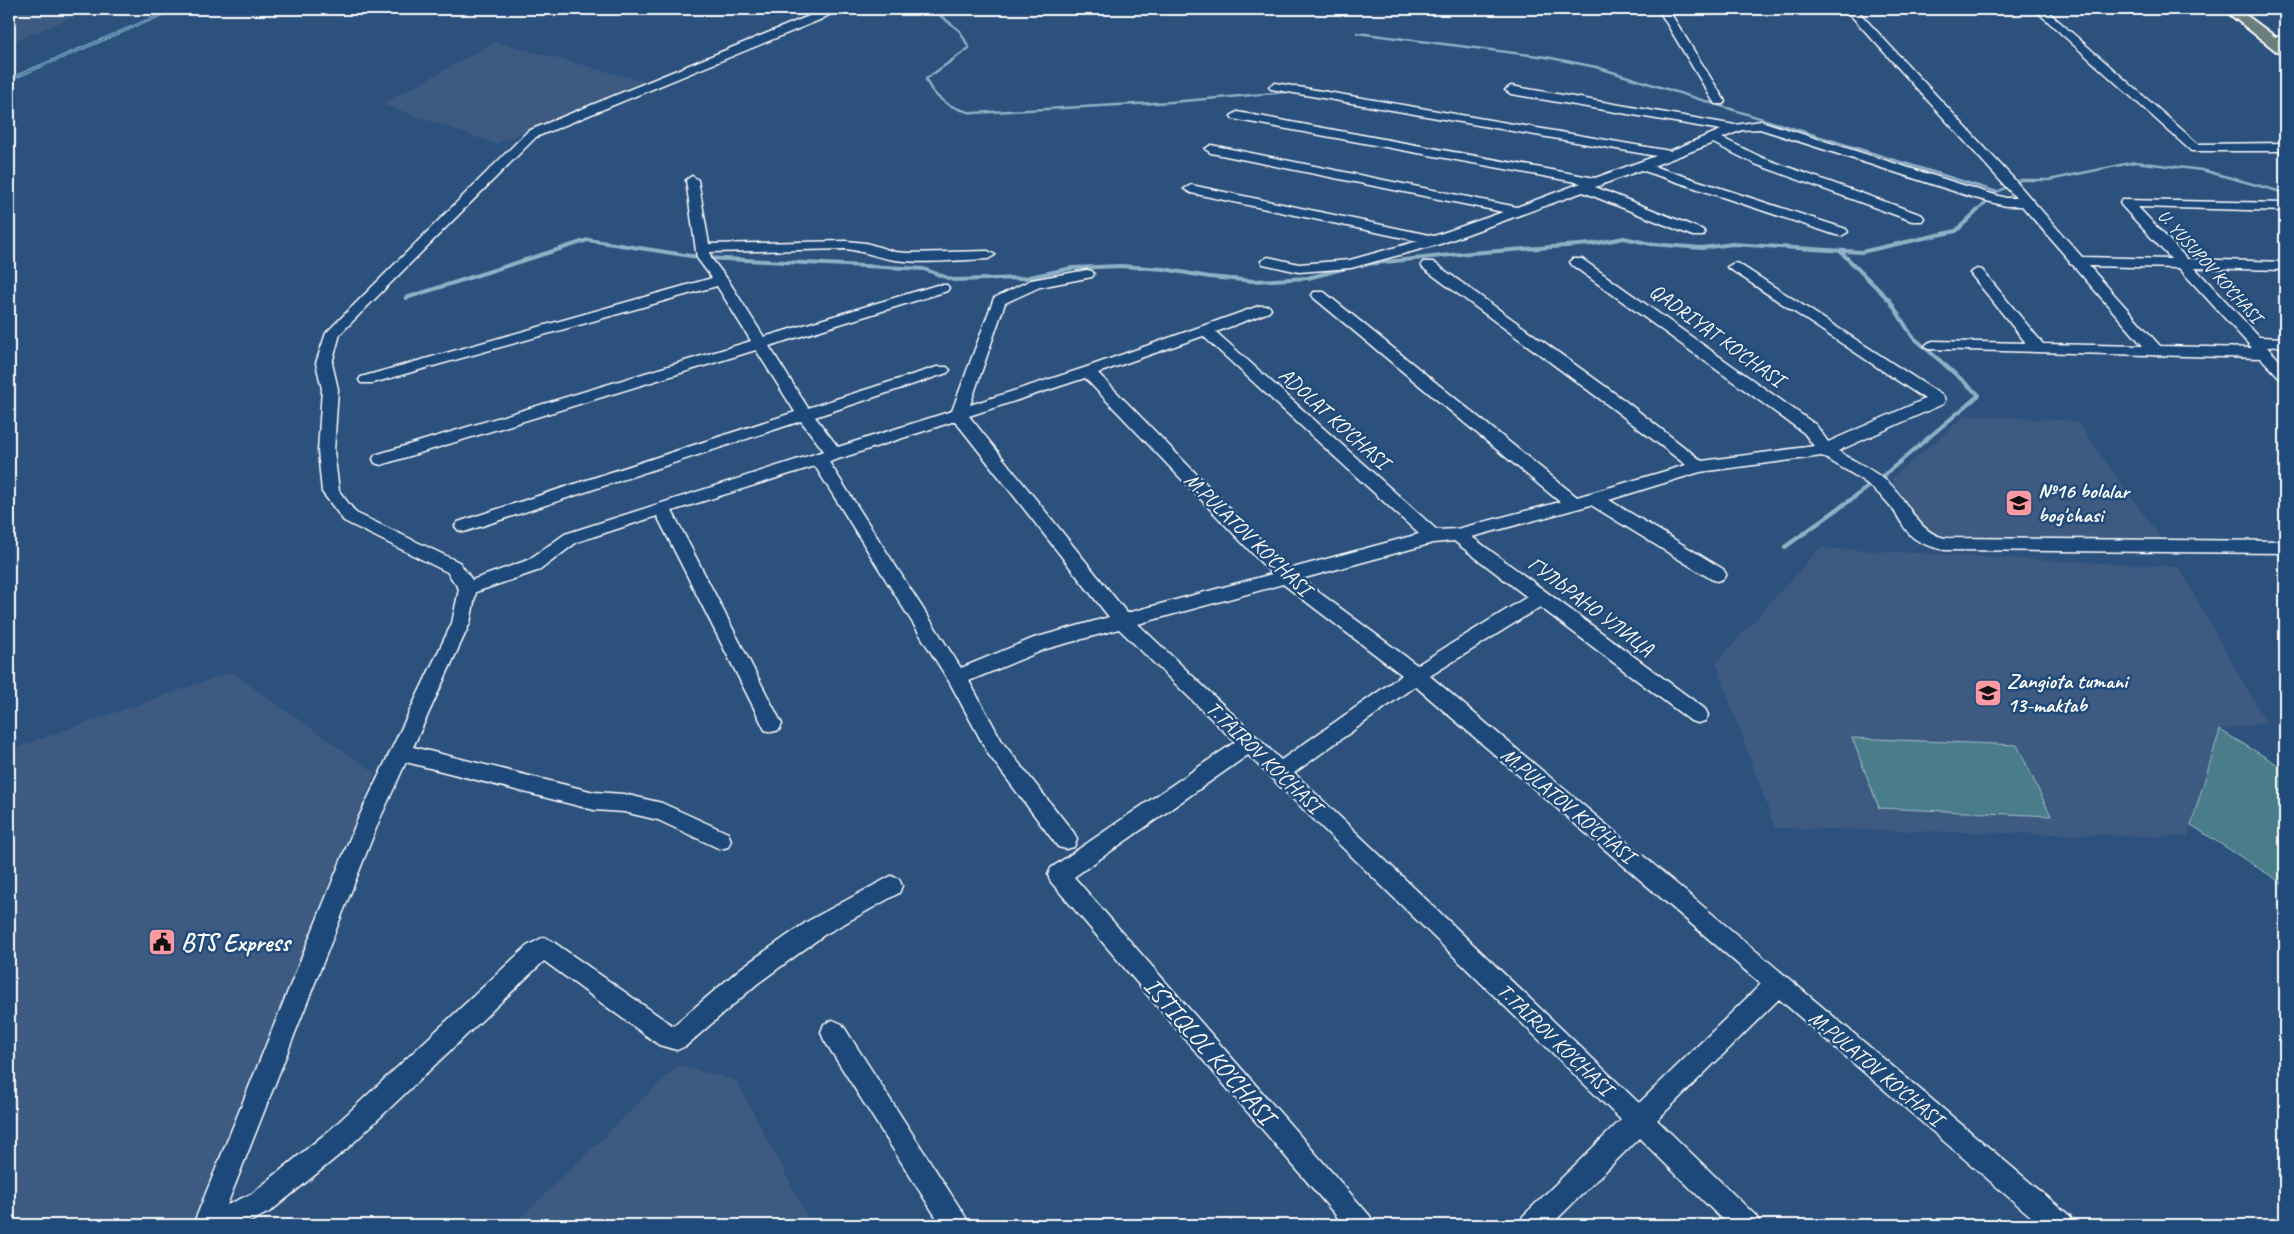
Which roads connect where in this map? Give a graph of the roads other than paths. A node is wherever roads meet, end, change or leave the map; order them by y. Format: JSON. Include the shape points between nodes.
{"nodes":[{"id":1,"x":834,"y":9,"type":"edge"},
{"id":2,"x":1663,"y":9,"type":"edge"},
{"id":3,"x":1850,"y":9,"type":"edge"},
{"id":4,"x":2039,"y":9,"type":"edge"},
{"id":5,"x":2230,"y":9,"type":"edge"},
{"id":6,"x":2270,"y":40,"type":"junction"},
{"id":7,"x":2285,"y":40,"type":"edge"},
{"id":8,"x":2285,"y":52,"type":"edge"},
{"id":9,"x":1275,"y":87,"type":"dead end"},
{"id":10,"x":1511,"y":90,"type":"dead end"},
{"id":11,"x":1719,"y":101,"type":"dead end"},
{"id":12,"x":1237,"y":116,"type":"dead end"},
{"id":13,"x":1732,"y":128,"type":"junction"},
{"id":14,"x":1822,"y":132,"type":"dead end"},
{"id":15,"x":1712,"y":138,"type":"junction"},
{"id":16,"x":2285,"y":147,"type":"edge"},
{"id":17,"x":1211,"y":149,"type":"dead end"},
{"id":18,"x":1671,"y":155,"type":"junction"},
{"id":19,"x":1640,"y":166,"type":"junction"},
{"id":20,"x":2006,"y":179,"type":"junction"},
{"id":21,"x":692,"y":180,"type":"dead end"},
{"id":22,"x":1589,"y":184,"type":"junction"},
{"id":23,"x":1984,"y":187,"type":"junction"},
{"id":24,"x":1191,"y":189,"type":"dead end"},
{"id":25,"x":2021,"y":197,"type":"junction"},
{"id":26,"x":2006,"y":202,"type":"joint"},
{"id":27,"x":2285,"y":207,"type":"edge"},
{"id":28,"x":1520,"y":211,"type":"junction"},
{"id":29,"x":1917,"y":218,"type":"dead end"},
{"id":30,"x":1841,"y":232,"type":"dead end"},
{"id":31,"x":1698,"y":233,"type":"dead end"},
{"id":32,"x":1435,"y":241,"type":"junction"},
{"id":33,"x":702,"y":248,"type":"junction"},
{"id":34,"x":988,"y":255,"type":"dead end"},
{"id":35,"x":1268,"y":261,"type":"dead end"},
{"id":36,"x":2075,"y":261,"type":"junction"},
{"id":37,"x":1577,"y":262,"type":"dead end"},
{"id":38,"x":2182,"y":263,"type":"junction"},
{"id":39,"x":1428,"y":266,"type":"dead end"},
{"id":40,"x":2285,"y":266,"type":"edge"},
{"id":41,"x":1734,"y":267,"type":"dead end"},
{"id":42,"x":1977,"y":273,"type":"dead end"},
{"id":43,"x":1087,"y":274,"type":"dead end"},
{"id":44,"x":720,"y":280,"type":"junction"},
{"id":45,"x":942,"y":288,"type":"dead end"},
{"id":46,"x":1319,"y":295,"type":"dead end"},
{"id":47,"x":1264,"y":309,"type":"dead end"},
{"id":48,"x":1206,"y":331,"type":"junction"},
{"id":49,"x":2285,"y":342,"type":"edge"},
{"id":50,"x":761,"y":344,"type":"junction"},
{"id":51,"x":1932,"y":346,"type":"dead end"},
{"id":52,"x":2259,"y":347,"type":"junction"},
{"id":53,"x":2038,"y":348,"type":"junction"},
{"id":54,"x":2156,"y":351,"type":"junction"},
{"id":55,"x":942,"y":370,"type":"dead end"},
{"id":56,"x":1088,"y":372,"type":"junction"},
{"id":57,"x":2285,"y":375,"type":"edge"},
{"id":58,"x":367,"y":380,"type":"dead end"},
{"id":59,"x":804,"y":414,"type":"junction"},
{"id":60,"x":959,"y":415,"type":"junction"},
{"id":61,"x":1825,"y":450,"type":"junction"},
{"id":62,"x":826,"y":456,"type":"junction"},
{"id":63,"x":381,"y":459,"type":"dead end"},
{"id":64,"x":1700,"y":468,"type":"junction"},
{"id":65,"x":1593,"y":498,"type":"junction"},
{"id":66,"x":1574,"y":504,"type":"junction"},
{"id":67,"x":662,"y":508,"type":"junction"},
{"id":68,"x":464,"y":526,"type":"dead end"},
{"id":69,"x":1457,"y":535,"type":"junction"},
{"id":70,"x":1433,"y":538,"type":"junction"},
{"id":71,"x":2285,"y":547,"type":"edge"},
{"id":72,"x":1717,"y":574,"type":"dead end"},
{"id":73,"x":1287,"y":578,"type":"junction"},
{"id":74,"x":468,"y":588,"type":"junction"},
{"id":75,"x":1542,"y":597,"type":"junction"},
{"id":76,"x":1122,"y":620,"type":"junction"},
{"id":77,"x":1416,"y":676,"type":"junction"},
{"id":78,"x":957,"y":678,"type":"junction"},
{"id":79,"x":1698,"y":715,"type":"dead end"},
{"id":80,"x":772,"y":724,"type":"dead end"},
{"id":81,"x":1250,"y":743,"type":"junction"},
{"id":82,"x":400,"y":752,"type":"junction"},
{"id":83,"x":1280,"y":772,"type":"junction"},
{"id":84,"x":720,"y":840,"type":"dead end"},
{"id":85,"x":1066,"y":840,"type":"dead end"},
{"id":86,"x":1059,"y":874,"type":"joint"},
{"id":87,"x":890,"y":886,"type":"dead end"},
{"id":88,"x":1778,"y":984,"type":"junction"},
{"id":89,"x":833,"y":1032,"type":"dead end"},
{"id":90,"x":1639,"y":1121,"type":"junction"},
{"id":91,"x":206,"y":1225,"type":"edge"},
{"id":92,"x":216,"y":1225,"type":"edge"},
{"id":93,"x":956,"y":1225,"type":"edge"},
{"id":94,"x":1361,"y":1225,"type":"edge"},
{"id":95,"x":1532,"y":1225,"type":"edge"},
{"id":96,"x":1747,"y":1225,"type":"edge"},
{"id":97,"x":2061,"y":1225,"type":"edge"}],
"edges":[{"from":1,"to":74,"type":"street","via":[[532,134],[333,334],[324,363],[330,389],[326,451],[330,492],[350,517],[453,568]]},
{"from":2,"to":11,"type":"street"},
{"from":3,"to":20,"type":"street"},
{"from":4,"to":16,"type":"street","via":[[2195,148]]},
{"from":5,"to":6,"type":"main road"},
{"from":6,"to":7,"type":"street"},
{"from":6,"to":8,"type":"main road"},
{"from":9,"to":18,"type":"street"},
{"from":10,"to":13,"type":"street"},
{"from":12,"to":22,"type":"street"},
{"from":13,"to":15,"type":"street"},
{"from":13,"to":23,"type":"street","via":[[1761,124]]},
{"from":14,"to":23,"type":"street"},
{"from":15,"to":18,"type":"street"},
{"from":15,"to":29,"type":"street","via":[[1759,162]]},
{"from":17,"to":28,"type":"street"},
{"from":18,"to":19,"type":"street"},
{"from":19,"to":22,"type":"street"},
{"from":19,"to":30,"type":"street"},
{"from":20,"to":23,"type":"street"},
{"from":20,"to":25,"type":"street"},
{"from":21,"to":33,"type":"street"},
{"from":22,"to":28,"type":"street"},
{"from":22,"to":31,"type":"street"},
{"from":23,"to":26,"type":"street"},
{"from":24,"to":32,"type":"street"},
{"from":25,"to":26,"type":"street"},
{"from":25,"to":36,"type":"street"},
{"from":27,"to":38,"type":"street","name":"U. YUSUPOV KO‘CHASI","via":[[2127,203]]},
{"from":28,"to":32,"type":"street"},
{"from":32,"to":35,"type":"street","via":[[1334,267],[1299,268]]},
{"from":33,"to":34,"type":"street","via":[[846,245],[908,257]]},
{"from":33,"to":44,"type":"street","via":[[704,258]]},
{"from":36,"to":38,"type":"street"},
{"from":36,"to":54,"type":"street"},
{"from":37,"to":61,"type":"street","name":"QADRIYAT KO'CHASI","via":[[1810,429]]},
{"from":38,"to":40,"type":"street"},
{"from":38,"to":52,"type":"street","name":"U. YUSUPOV KO‘CHASI"},
{"from":39,"to":64,"type":"street"},
{"from":41,"to":61,"type":"street","via":[[1937,400]]},
{"from":42,"to":53,"type":"street"},
{"from":43,"to":60,"type":"street","via":[[1036,282],[999,301]]},
{"from":44,"to":50,"type":"street"},
{"from":44,"to":58,"type":"street"},
{"from":45,"to":50,"type":"street"},
{"from":46,"to":66,"type":"street"},
{"from":47,"to":48,"type":"street"},
{"from":48,"to":56,"type":"street"},
{"from":48,"to":70,"type":"street","name":"ADOLAT KO'CHASI"},
{"from":49,"to":52,"type":"street"},
{"from":50,"to":59,"type":"street"},
{"from":50,"to":63,"type":"street"},
{"from":51,"to":53,"type":"street"},
{"from":52,"to":54,"type":"street"},
{"from":52,"to":57,"type":"street","name":"U. YUSUPOV KO‘CHASI"},
{"from":53,"to":54,"type":"street"},
{"from":55,"to":59,"type":"street"},
{"from":56,"to":60,"type":"street"},
{"from":56,"to":73,"type":"street","name":"M.PULATOV KO'CHASI"},
{"from":59,"to":62,"type":"street"},
{"from":59,"to":68,"type":"street"},
{"from":60,"to":62,"type":"street"},
{"from":60,"to":76,"type":"street","name":"T.TAIROV KO'CHASI"},
{"from":61,"to":64,"type":"street"},
{"from":61,"to":71,"type":"street","via":[[1889,493],[1918,534],[1930,541],[1945,544]]},
{"from":62,"to":67,"type":"street"},
{"from":62,"to":78,"type":"street"},
{"from":64,"to":65,"type":"street"},
{"from":65,"to":66,"type":"street"},
{"from":65,"to":72,"type":"street"},
{"from":66,"to":69,"type":"street"},
{"from":67,"to":74,"type":"street","via":[[571,538],[534,565]]},
{"from":67,"to":80,"type":"street"},
{"from":69,"to":70,"type":"street"},
{"from":69,"to":75,"type":"street","name":"ГУЛЬРАНО УЛИЦА"},
{"from":70,"to":73,"type":"street"},
{"from":73,"to":76,"type":"street"},
{"from":73,"to":77,"type":"street","name":"M.PULATOV KO'CHASI"},
{"from":74,"to":82,"type":"street","via":[[461,623]]},
{"from":75,"to":77,"type":"street"},
{"from":75,"to":79,"type":"street","name":"ГУЛЬРАНО УЛИЦА"},
{"from":76,"to":78,"type":"street","via":[[1041,643]]},
{"from":76,"to":81,"type":"street","name":"T.TAIROV KO'CHASI"},
{"from":77,"to":83,"type":"street"},
{"from":77,"to":88,"type":"street","name":"M.PULATOV KO'CHASI"},
{"from":78,"to":85,"type":"street","via":[[996,749]]},
{"from":81,"to":83,"type":"street","name":"T.TAIROV KO'CHASI"},
{"from":81,"to":86,"type":"street"},
{"from":82,"to":84,"type":"street","via":[[594,801],[624,803],[662,812]]},
{"from":82,"to":91,"type":"street","via":[[364,830]]},
{"from":83,"to":90,"type":"street","name":"T.TAIROV KO'CHASI"},
{"from":86,"to":94,"type":"street","name":"ISTIQLOL KO'CHASI"},
{"from":87,"to":92,"type":"street","via":[[816,928],[749,976],[677,1038],[668,1037],[544,948],[340,1138],[262,1202]]},
{"from":88,"to":90,"type":"street"},
{"from":88,"to":97,"type":"street","name":"M.PULATOV KO'CHASI"},
{"from":89,"to":93,"type":"street"},
{"from":90,"to":95,"type":"street"},
{"from":90,"to":96,"type":"street","name":"T.TAIROV KO'CHASI"}]}
